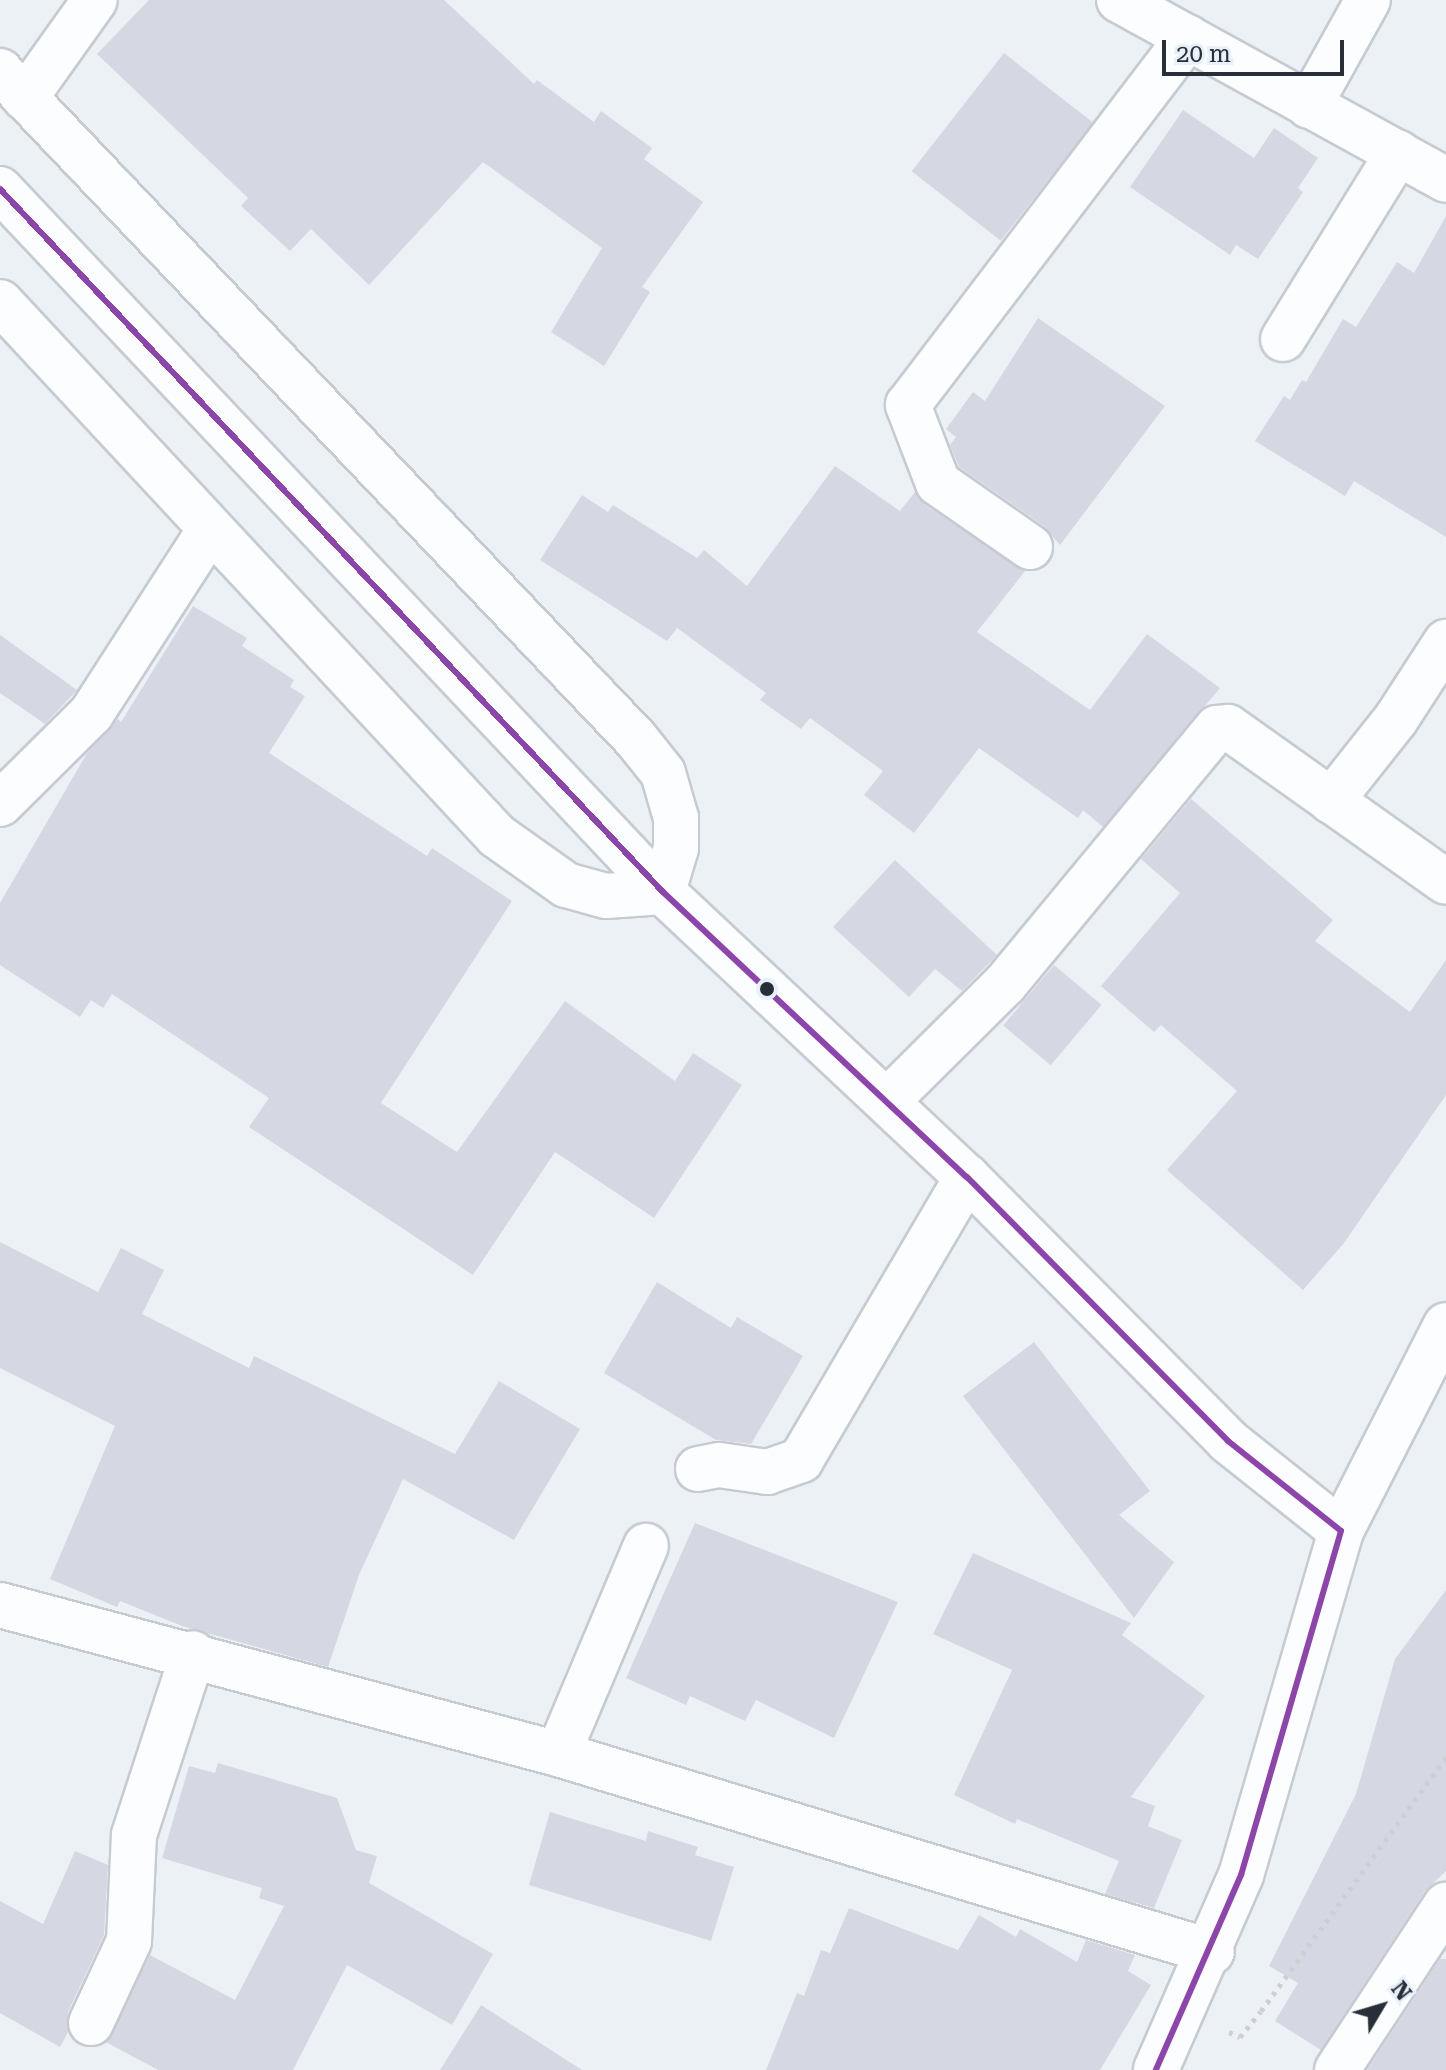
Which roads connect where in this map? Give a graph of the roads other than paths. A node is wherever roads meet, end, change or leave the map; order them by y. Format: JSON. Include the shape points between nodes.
{"nodes":[{"id":1,"x":95,"y":0,"type":"edge"},
{"id":2,"x":1119,"y":0,"type":"edge"},
{"id":3,"x":1368,"y":0,"type":"edge"},
{"id":4,"x":1188,"y":38,"type":"junction"},
{"id":5,"x":13,"y":84,"type":"edge"},
{"id":6,"x":1309,"y":106,"type":"junction"},
{"id":7,"x":1398,"y":153,"type":"junction"},
{"id":8,"x":1446,"y":180,"type":"edge"},
{"id":9,"x":0,"y":189,"type":"edge"},
{"id":10,"x":0,"y":302,"type":"edge"},
{"id":11,"x":1283,"y":339,"type":"dead end"},
{"id":12,"x":210,"y":529,"type":"junction"},
{"id":13,"x":1030,"y":547,"type":"dead end"},
{"id":14,"x":1446,"y":642,"type":"edge"},
{"id":15,"x":1331,"y":801,"type":"junction"},
{"id":16,"x":0,"y":804,"type":"edge"},
{"id":17,"x":1446,"y":882,"type":"edge"},
{"id":18,"x":663,"y":892,"type":"junction"},
{"id":19,"x":887,"y":1101,"type":"junction"},
{"id":20,"x":967,"y":1177,"type":"junction"},
{"id":21,"x":1446,"y":1325,"type":"edge"},
{"id":22,"x":698,"y":1469,"type":"dead end"},
{"id":23,"x":1341,"y":1531,"type":"junction"},
{"id":24,"x":646,"y":1546,"type":"dead end"},
{"id":25,"x":0,"y":1605,"type":"edge"},
{"id":26,"x":193,"y":1653,"type":"junction"},
{"id":27,"x":558,"y":1754,"type":"junction"},
{"id":28,"x":1446,"y":1905,"type":"edge"},
{"id":29,"x":1212,"y":1952,"type":"junction"},
{"id":30,"x":91,"y":2023,"type":"dead end"},
{"id":31,"x":1164,"y":2068,"type":"edge"},
{"id":32,"x":1337,"y":2070,"type":"edge"}],
"edges":[{"from":1,"to":5,"type":"street"},
{"from":2,"to":4,"type":"street"},
{"from":3,"to":6,"type":"street"},
{"from":4,"to":6,"type":"street"},
{"from":4,"to":13,"type":"street","via":[[908,405],[938,483]]},
{"from":5,"to":18,"type":"street","via":[[636,739],[663,773],[676,818],[676,848]]},
{"from":6,"to":7,"type":"street"},
{"from":7,"to":8,"type":"street"},
{"from":7,"to":11,"type":"street"},
{"from":9,"to":18,"type":"street"},
{"from":10,"to":12,"type":"street"},
{"from":12,"to":16,"type":"street","via":[[91,714]]},
{"from":12,"to":18,"type":"street","via":[[497,836],[566,885],[606,896]]},
{"from":14,"to":15,"type":"street","via":[[1396,719]]},
{"from":15,"to":17,"type":"street"},
{"from":15,"to":19,"type":"street","via":[[1228,727],[1217,728],[1005,984]]},
{"from":18,"to":19,"type":"street"},
{"from":19,"to":20,"type":"street"},
{"from":20,"to":22,"type":"street","via":[[801,1460],[767,1472],[719,1465]]},
{"from":20,"to":23,"type":"street","via":[[1228,1441]]},
{"from":21,"to":23,"type":"street"},
{"from":23,"to":29,"type":"street","via":[[1241,1875]]},
{"from":24,"to":27,"type":"street"},
{"from":25,"to":26,"type":"street"},
{"from":26,"to":27,"type":"street"},
{"from":26,"to":30,"type":"street","via":[[134,1835],[129,1941]]},
{"from":27,"to":29,"type":"street"},
{"from":28,"to":32,"type":"street"},
{"from":29,"to":31,"type":"street"}]}
